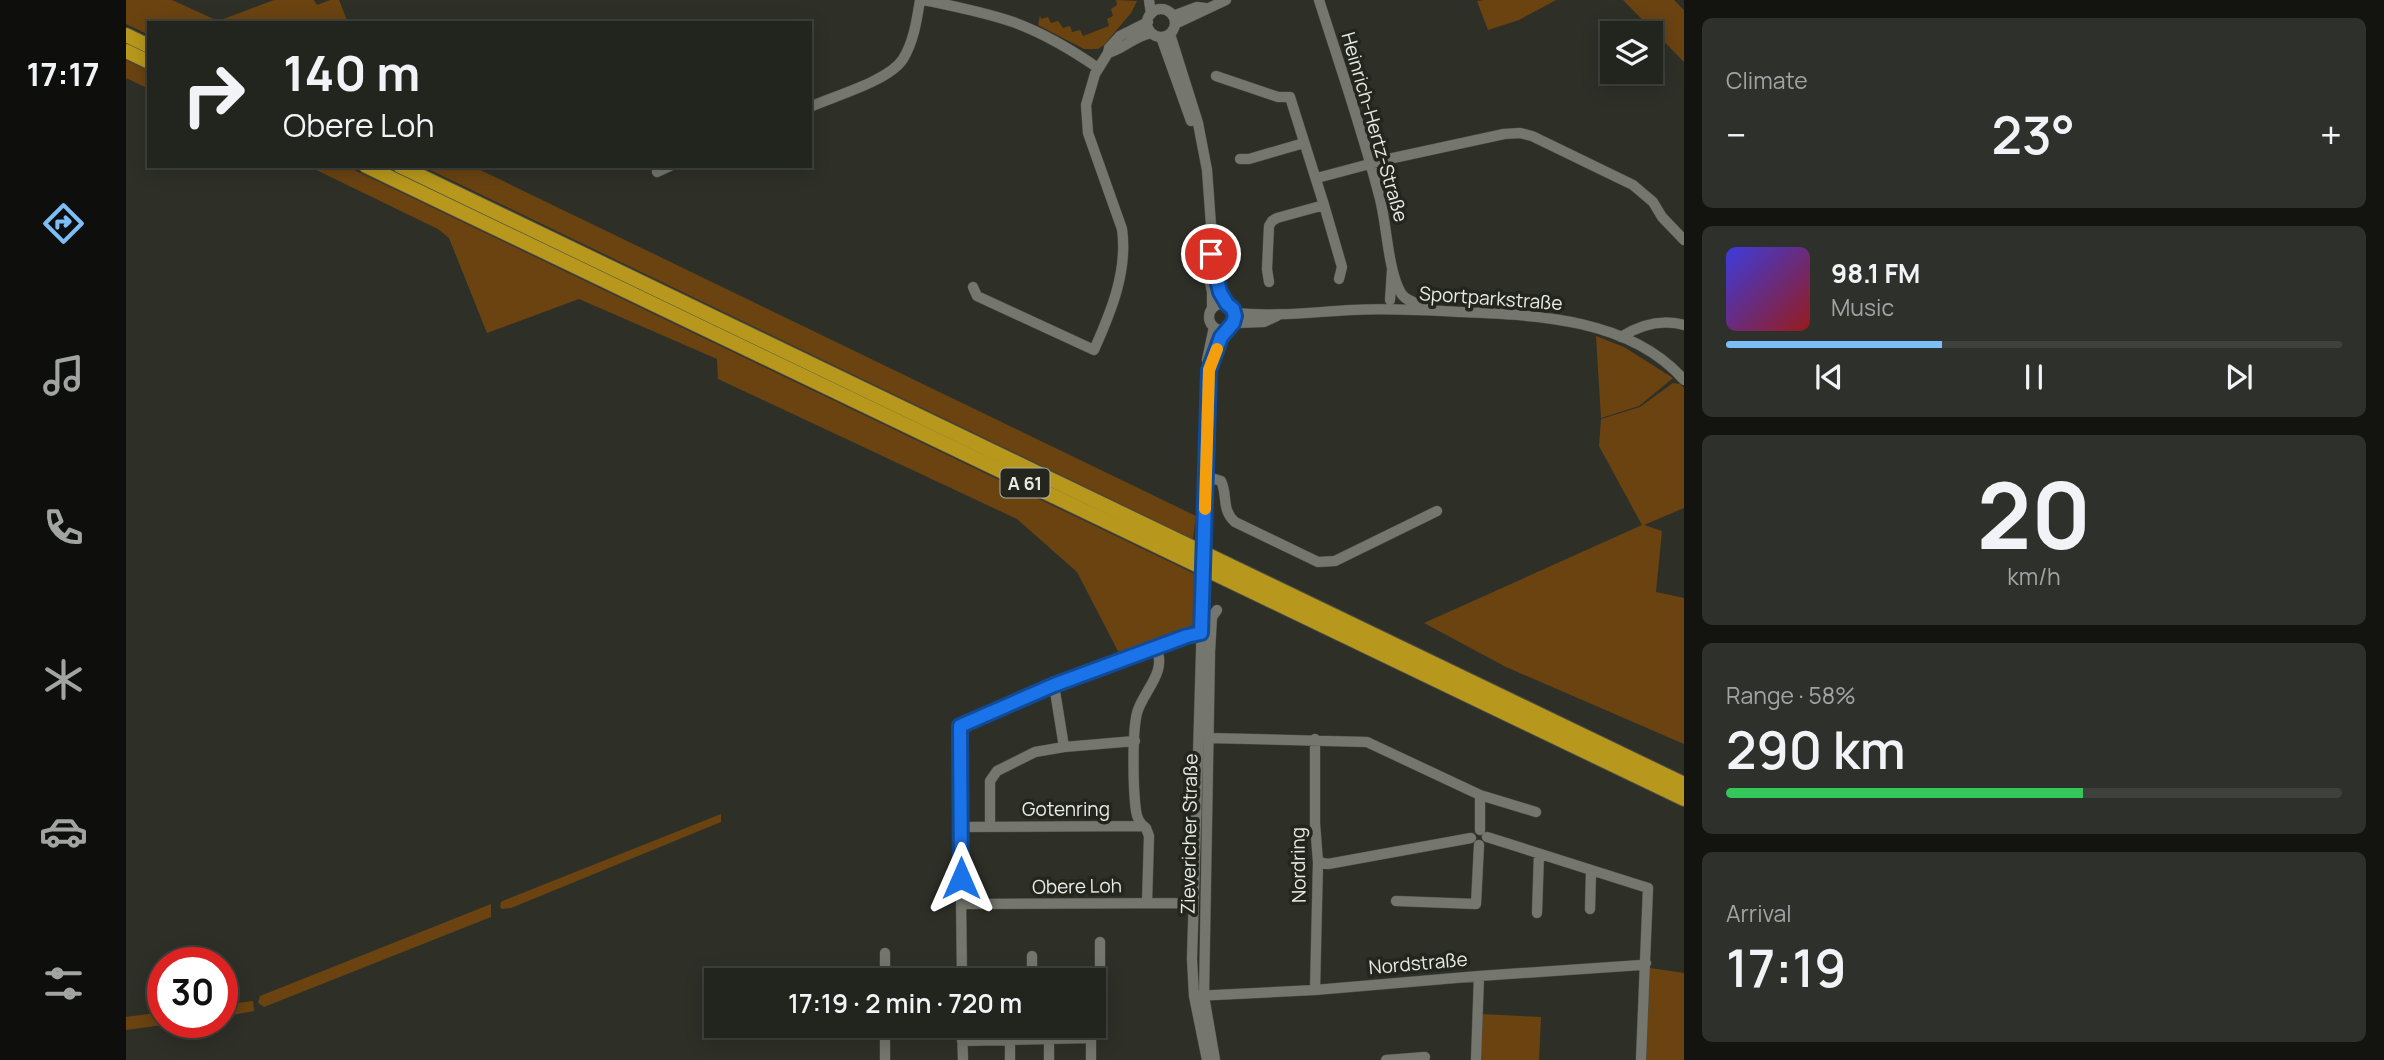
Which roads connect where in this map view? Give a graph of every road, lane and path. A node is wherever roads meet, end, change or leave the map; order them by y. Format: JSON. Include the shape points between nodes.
{"nodes":[{"id":1,"x":922,"y":0,"type":"edge"},
{"id":2,"x":1149,"y":0,"type":"edge"},
{"id":3,"x":1226,"y":0,"type":"edge"},
{"id":4,"x":1319,"y":0,"type":"edge"},
{"id":5,"x":963,"y":4,"type":"edge"},
{"id":6,"x":1159,"y":5,"type":"edge"},
{"id":7,"x":1149,"y":18,"type":"junction"},
{"id":8,"x":1166,"y":29,"type":"junction"},
{"id":9,"x":126,"y":35,"type":"edge"},
{"id":10,"x":147,"y":45,"type":"edge"},
{"id":11,"x":126,"y":51,"type":"edge"},
{"id":12,"x":1108,"y":53,"type":"junction"},
{"id":13,"x":147,"y":61,"type":"edge"},
{"id":14,"x":1098,"y":68,"type":"junction"},
{"id":15,"x":1216,"y":76,"type":"dead end"},
{"id":16,"x":812,"y":106,"type":"edge"},
{"id":17,"x":1304,"y":143,"type":"junction"},
{"id":18,"x":1240,"y":159,"type":"dead end"},
{"id":19,"x":1378,"y":162,"type":"junction"},
{"id":20,"x":370,"y":168,"type":"edge"},
{"id":21,"x":404,"y":168,"type":"edge"},
{"id":22,"x":666,"y":168,"type":"edge"},
{"id":23,"x":657,"y":172,"type":"dead end"},
{"id":24,"x":1317,"y":178,"type":"junction"},
{"id":25,"x":1324,"y":205,"type":"junction"},
{"id":26,"x":1684,"y":240,"type":"edge"},
{"id":27,"x":1211,"y":254,"type":"junction"},
{"id":28,"x":1392,"y":266,"type":"junction"},
{"id":29,"x":1339,"y":279,"type":"dead end"},
{"id":30,"x":1269,"y":282,"type":"dead end"},
{"id":31,"x":973,"y":287,"type":"dead end"},
{"id":32,"x":1390,"y":300,"type":"dead end"},
{"id":33,"x":1227,"y":304,"type":"junction"},
{"id":34,"x":1212,"y":307,"type":"junction"},
{"id":35,"x":1436,"y":311,"type":"junction"},
{"id":36,"x":1231,"y":322,"type":"junction"},
{"id":37,"x":1684,"y":325,"type":"edge"},
{"id":38,"x":1214,"y":327,"type":"junction"},
{"id":39,"x":1621,"y":337,"type":"junction"},
{"id":40,"x":1209,"y":370,"type":"junction"},
{"id":41,"x":1684,"y":380,"type":"edge"},
{"id":42,"x":1205,"y":476,"type":"junction"},
{"id":43,"x":1437,"y":511,"type":"dead end"},
{"id":44,"x":1217,"y":610,"type":"dead end"},
{"id":45,"x":1201,"y":633,"type":"junction"},
{"id":46,"x":1156,"y":648,"type":"junction"},
{"id":47,"x":1054,"y":685,"type":"junction"},
{"id":48,"x":1208,"y":738,"type":"junction"},
{"id":49,"x":1315,"y":739,"type":"junction"},
{"id":50,"x":1135,"y":741,"type":"junction"},
{"id":51,"x":1064,"y":747,"type":"junction"},
{"id":52,"x":1684,"y":784,"type":"edge"},
{"id":53,"x":1480,"y":795,"type":"junction"},
{"id":54,"x":1684,"y":799,"type":"edge"},
{"id":55,"x":1536,"y":812,"type":"dead end"},
{"id":56,"x":961,"y":827,"type":"junction"},
{"id":57,"x":990,"y":827,"type":"junction"},
{"id":58,"x":1142,"y":827,"type":"junction"},
{"id":59,"x":1483,"y":834,"type":"junction"},
{"id":60,"x":1475,"y":842,"type":"junction"},
{"id":61,"x":1539,"y":854,"type":"junction"},
{"id":62,"x":1318,"y":862,"type":"junction"},
{"id":63,"x":1591,"y":870,"type":"junction"},
{"id":64,"x":1395,"y":901,"type":"dead end"},
{"id":65,"x":1147,"y":902,"type":"junction"},
{"id":66,"x":1193,"y":903,"type":"junction"},
{"id":67,"x":961,"y":904,"type":"junction"},
{"id":68,"x":1590,"y":909,"type":"dead end"},
{"id":69,"x":1537,"y":912,"type":"dead end"},
{"id":70,"x":1100,"y":942,"type":"dead end"},
{"id":71,"x":885,"y":953,"type":"dead end"},
{"id":72,"x":1032,"y":956,"type":"dead end"},
{"id":73,"x":1646,"y":962,"type":"junction"},
{"id":74,"x":885,"y":968,"type":"edge"},
{"id":75,"x":962,"y":968,"type":"edge"},
{"id":76,"x":1032,"y":968,"type":"edge"},
{"id":77,"x":1100,"y":968,"type":"edge"},
{"id":78,"x":1479,"y":976,"type":"junction"},
{"id":79,"x":1315,"y":990,"type":"junction"},
{"id":80,"x":1199,"y":996,"type":"junction"},
{"id":81,"x":886,"y":1038,"type":"edge"},
{"id":82,"x":1010,"y":1039,"type":"junction"},
{"id":83,"x":1049,"y":1039,"type":"junction"},
{"id":84,"x":962,"y":1041,"type":"joint"},
{"id":85,"x":1425,"y":1057,"type":"dead end"},
{"id":86,"x":885,"y":1060,"type":"edge"},
{"id":87,"x":963,"y":1060,"type":"edge"},
{"id":88,"x":1010,"y":1060,"type":"edge"},
{"id":89,"x":1049,"y":1060,"type":"edge"},
{"id":90,"x":1091,"y":1060,"type":"edge"},
{"id":91,"x":1207,"y":1060,"type":"edge"},
{"id":92,"x":1215,"y":1060,"type":"edge"},
{"id":93,"x":1386,"y":1060,"type":"edge"},
{"id":94,"x":1476,"y":1060,"type":"edge"},
{"id":95,"x":1641,"y":1060,"type":"edge"}],
"edges":[{"from":1,"to":5,"type":"street"},
{"from":1,"to":16,"type":"street","via":[[913,36],[893,69]]},
{"from":2,"to":7,"type":"street"},
{"from":3,"to":8,"type":"street"},
{"from":4,"to":19,"type":"street","name":"Heinrich-Hertz-Straße"},
{"from":5,"to":14,"type":"street","via":[[1032,30]]},
{"from":6,"to":7,"type":"street"},
{"from":6,"to":8,"type":"street"},
{"from":7,"to":8,"type":"street"},
{"from":7,"to":12,"type":"street","via":[[1121,36]]},
{"from":8,"to":12,"type":"street","via":[[1134,38]]},
{"from":8,"to":27,"type":"street","via":[[1202,147],[1210,200]]},
{"from":9,"to":10,"type":"highway"},
{"from":11,"to":13,"type":"highway"},
{"from":12,"to":14,"type":"street"},
{"from":14,"to":31,"type":"street","via":[[1086,105],[1088,133],[1122,229],[1124,257],[1094,350],[977,296]]},
{"from":15,"to":17,"type":"street","via":[[1290,97]]},
{"from":17,"to":18,"type":"street"},
{"from":17,"to":24,"type":"street"},
{"from":19,"to":24,"type":"street"},
{"from":19,"to":26,"type":"street","via":[[1504,134],[1532,136],[1633,185]]},
{"from":19,"to":28,"type":"street","name":"Heinrich-Hertz-Straße"},
{"from":20,"to":54,"type":"highway","number":"A 61"},
{"from":21,"to":52,"type":"highway","number":"A 61"},
{"from":22,"to":23,"type":"street"},
{"from":24,"to":25,"type":"street"},
{"from":25,"to":29,"type":"street","via":[[1342,267]]},
{"from":25,"to":30,"type":"street","via":[[1272,221]]},
{"from":27,"to":33,"type":"street"},
{"from":27,"to":34,"type":"street","name":"Zievericher Straße"},
{"from":28,"to":32,"type":"street","name":"Heinrich-Hertz-Straße"},
{"from":28,"to":35,"type":"street","name":"Heinrich-Hertz-Straße","via":[[1402,294]]},
{"from":33,"to":34,"type":"street"},
{"from":33,"to":36,"type":"street"},
{"from":34,"to":38,"type":"street","name":"Zievericher Straße","via":[[1209,318]]},
{"from":35,"to":36,"type":"street","name":"Sportparkstraße","via":[[1352,310]]},
{"from":35,"to":39,"type":"street","name":"Sportparkstraße","via":[[1539,316]]},
{"from":36,"to":38,"type":"street"},
{"from":36,"to":40,"type":"street"},
{"from":37,"to":39,"type":"street","via":[[1672,322],[1637,327]]},
{"from":38,"to":40,"type":"street","name":"Zievericher Straße"},
{"from":39,"to":41,"type":"street","name":"Sportparkstraße","via":[[1661,358]]},
{"from":40,"to":42,"type":"street","name":"Zievericher Straße"},
{"from":42,"to":43,"type":"street","via":[[1224,485],[1226,511],[1235,522],[1318,562],[1335,561]]},
{"from":42,"to":45,"type":"street","name":"Zievericher Straße","bridge":true},
{"from":44,"to":48,"type":"street","name":"Zievericher Straße","via":[[1212,617]]},
{"from":45,"to":46,"type":"street"},
{"from":45,"to":66,"type":"street","name":"Zievericher Straße"},
{"from":46,"to":47,"type":"street"},
{"from":46,"to":50,"type":"street","via":[[1159,666],[1138,711]]},
{"from":47,"to":51,"type":"street"},
{"from":47,"to":56,"type":"street","via":[[960,726]]},
{"from":48,"to":49,"type":"street"},
{"from":48,"to":80,"type":"street","name":"Zievericher Straße"},
{"from":49,"to":53,"type":"street","via":[[1367,742]]},
{"from":49,"to":62,"type":"street","name":"Nordring"},
{"from":50,"to":51,"type":"street"},
{"from":50,"to":58,"type":"street","via":[[1136,813]]},
{"from":51,"to":57,"type":"street","via":[[1035,752],[997,771],[990,781]]},
{"from":53,"to":55,"type":"street"},
{"from":53,"to":59,"type":"street"},
{"from":56,"to":57,"type":"street","name":"Gotenring"},
{"from":56,"to":67,"type":"street"},
{"from":57,"to":58,"type":"street","name":"Gotenring"},
{"from":58,"to":65,"type":"street","via":[[1149,836]]},
{"from":59,"to":60,"type":"street","via":[[1484,843]]},
{"from":59,"to":61,"type":"street"},
{"from":60,"to":62,"type":"street"},
{"from":60,"to":64,"type":"street","via":[[1476,904]]},
{"from":61,"to":63,"type":"street"},
{"from":61,"to":69,"type":"street","via":[[1543,898]]},
{"from":62,"to":79,"type":"street","name":"Nordring"},
{"from":63,"to":68,"type":"street"},
{"from":63,"to":73,"type":"street","via":[[1648,888]]},
{"from":65,"to":66,"type":"street","name":"Obere Loh"},
{"from":65,"to":67,"type":"street","name":"Obere Loh"},
{"from":66,"to":80,"type":"street","name":"Zievericher Straße"},
{"from":67,"to":75,"type":"street"},
{"from":70,"to":77,"type":"street"},
{"from":71,"to":74,"type":"street"},
{"from":72,"to":76,"type":"street"},
{"from":73,"to":78,"type":"street","name":"Nordstraße"},
{"from":73,"to":95,"type":"street"},
{"from":78,"to":79,"type":"street","name":"Nordstraße"},
{"from":78,"to":94,"type":"street"},
{"from":79,"to":80,"type":"street","name":"Nordstraße"},
{"from":80,"to":91,"type":"street","name":"Zievericher Straße"},
{"from":80,"to":92,"type":"street","name":"Zievericher Straße"},
{"from":81,"to":86,"type":"street"},
{"from":82,"to":83,"type":"street"},
{"from":82,"to":84,"type":"street"},
{"from":82,"to":88,"type":"street"},
{"from":83,"to":89,"type":"street"},
{"from":83,"to":90,"type":"street","via":[[1091,1038]]},
{"from":84,"to":87,"type":"street"},
{"from":85,"to":93,"type":"street"}]}
